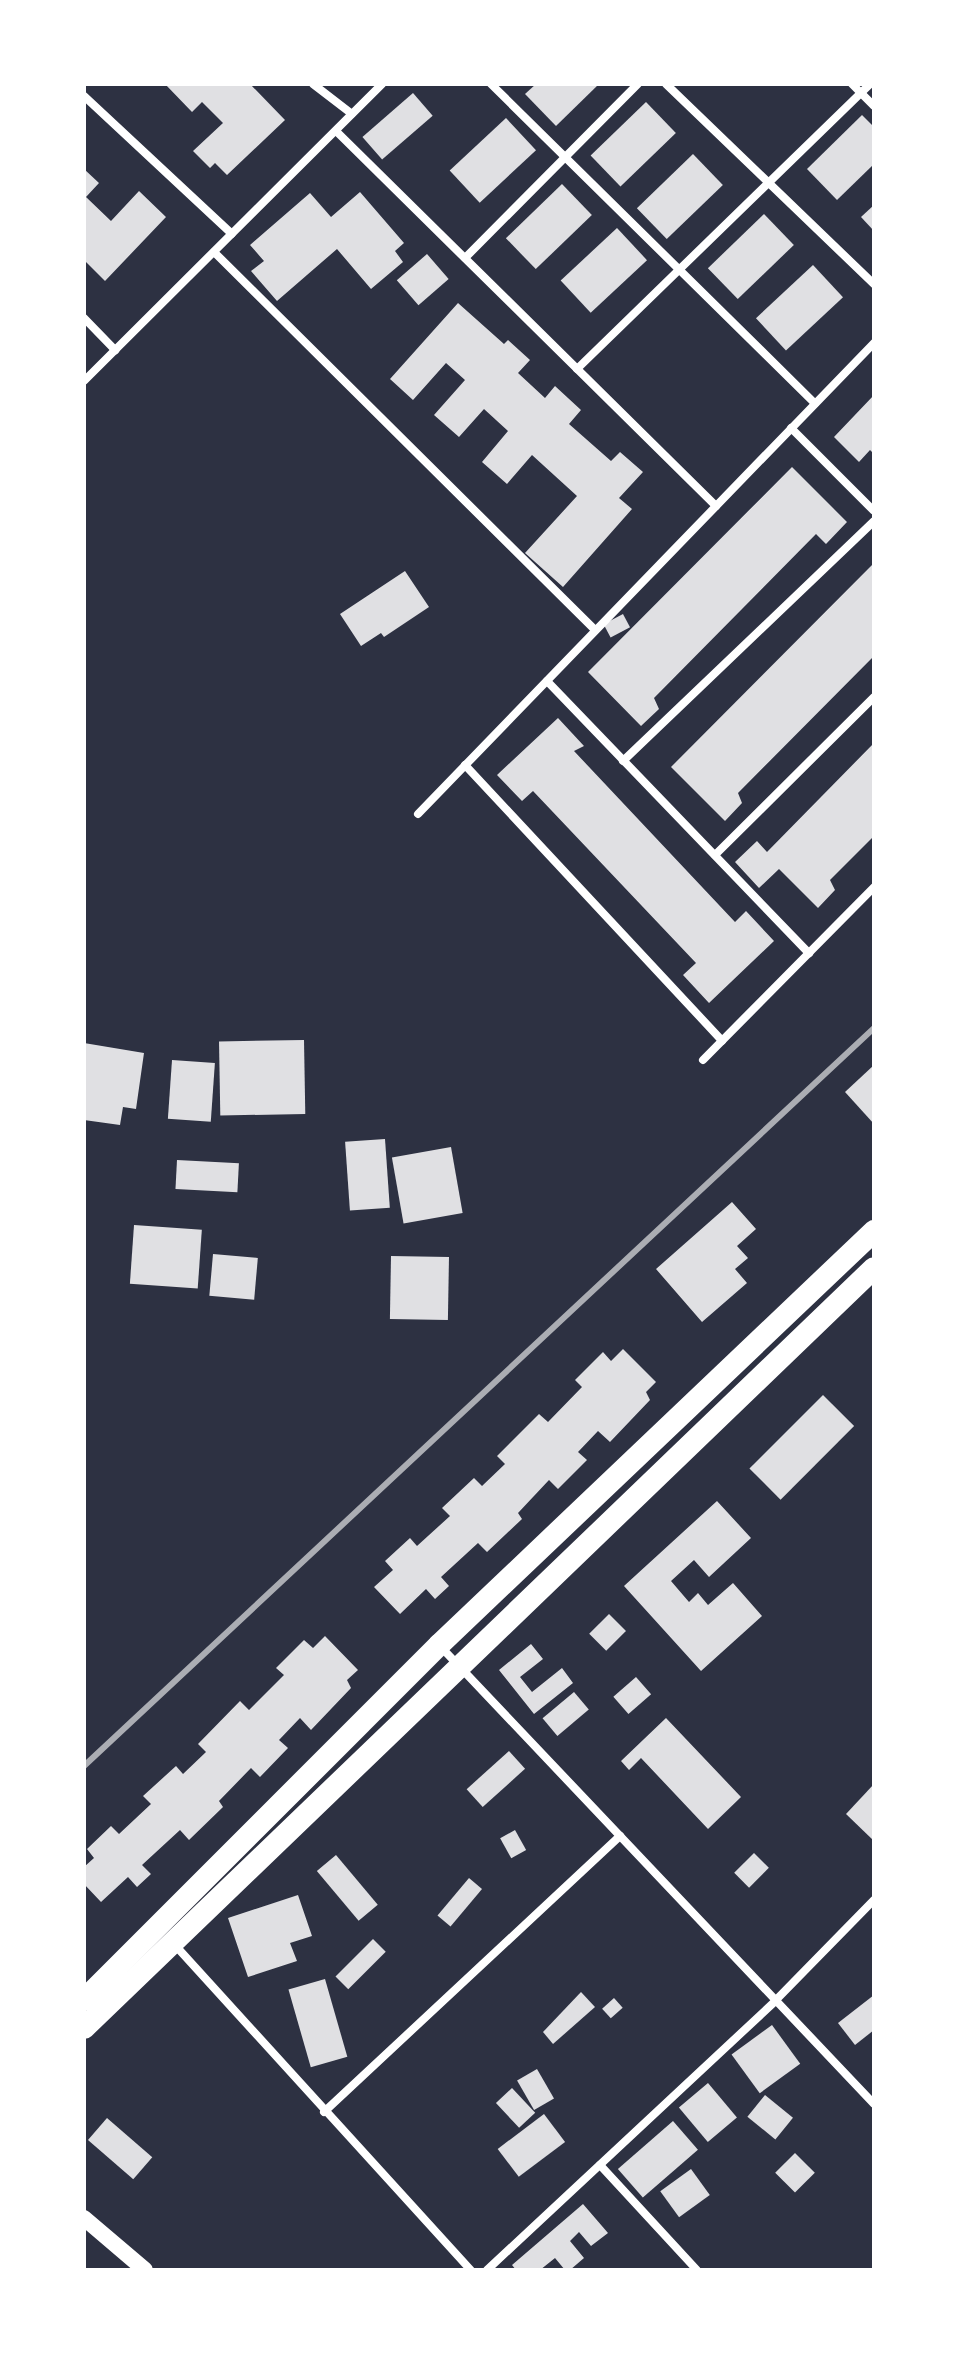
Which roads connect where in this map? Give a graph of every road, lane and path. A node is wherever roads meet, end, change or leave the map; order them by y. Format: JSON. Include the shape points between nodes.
{"nodes":[{"id":1,"x":313,"y":84,"type":"edge"},
{"id":2,"x":382,"y":84,"type":"edge"},
{"id":3,"x":491,"y":84,"type":"edge"},
{"id":4,"x":638,"y":84,"type":"edge"},
{"id":5,"x":666,"y":84,"type":"edge"},
{"id":6,"x":852,"y":84,"type":"edge"},
{"id":7,"x":870,"y":84,"type":"edge"},
{"id":8,"x":861,"y":93,"type":"junction"},
{"id":9,"x":84,"y":96,"type":"edge"},
{"id":10,"x":874,"y":106,"type":"edge"},
{"id":11,"x":352,"y":114,"type":"junction"},
{"id":12,"x":336,"y":131,"type":"junction"},
{"id":13,"x":565,"y":158,"type":"junction"},
{"id":14,"x":768,"y":182,"type":"junction"},
{"id":15,"x":232,"y":234,"type":"junction"},
{"id":16,"x":214,"y":252,"type":"junction"},
{"id":17,"x":465,"y":258,"type":"junction"},
{"id":18,"x":679,"y":269,"type":"junction"},
{"id":19,"x":874,"y":284,"type":"edge"},
{"id":20,"x":84,"y":318,"type":"edge"},
{"id":21,"x":874,"y":343,"type":"edge"},
{"id":22,"x":115,"y":350,"type":"junction"},
{"id":23,"x":577,"y":369,"type":"junction"},
{"id":24,"x":84,"y":381,"type":"edge"},
{"id":25,"x":815,"y":404,"type":"junction"},
{"id":26,"x":791,"y":428,"type":"junction"},
{"id":27,"x":716,"y":506,"type":"junction"},
{"id":28,"x":874,"y":511,"type":"edge"},
{"id":29,"x":874,"y":521,"type":"edge"},
{"id":30,"x":595,"y":630,"type":"junction"},
{"id":31,"x":547,"y":681,"type":"junction"},
{"id":32,"x":874,"y":697,"type":"edge"},
{"id":33,"x":623,"y":761,"type":"junction"},
{"id":34,"x":465,"y":765,"type":"junction"},
{"id":35,"x":418,"y":814,"type":"dead end"},
{"id":36,"x":715,"y":855,"type":"junction"},
{"id":37,"x":874,"y":887,"type":"edge"},
{"id":38,"x":809,"y":953,"type":"junction"},
{"id":39,"x":722,"y":1041,"type":"junction"},
{"id":40,"x":703,"y":1060,"type":"dead end"},
{"id":41,"x":874,"y":1231,"type":"edge"},
{"id":42,"x":874,"y":1268,"type":"edge"},
{"id":43,"x":439,"y":1645,"type":"junction"},
{"id":44,"x":460,"y":1665,"type":"junction"},
{"id":45,"x":620,"y":1836,"type":"junction"},
{"id":46,"x":874,"y":1900,"type":"edge"},
{"id":47,"x":173,"y":1943,"type":"junction"},
{"id":48,"x":84,"y":2000,"type":"edge"},
{"id":49,"x":775,"y":2001,"type":"junction"},
{"id":50,"x":84,"y":2028,"type":"edge"},
{"id":51,"x":874,"y":2104,"type":"edge"},
{"id":52,"x":324,"y":2112,"type":"junction"},
{"id":53,"x":600,"y":2165,"type":"junction"},
{"id":54,"x":84,"y":2218,"type":"edge"},
{"id":55,"x":145,"y":2270,"type":"edge"},
{"id":56,"x":471,"y":2270,"type":"edge"},
{"id":57,"x":487,"y":2270,"type":"edge"},
{"id":58,"x":697,"y":2270,"type":"edge"}],
"edges":[{"from":1,"to":11,"type":"street"},
{"from":2,"to":11,"type":"street"},
{"from":3,"to":13,"type":"street"},
{"from":4,"to":13,"type":"street"},
{"from":5,"to":14,"type":"street"},
{"from":6,"to":8,"type":"street"},
{"from":7,"to":8,"type":"street"},
{"from":8,"to":10,"type":"street"},
{"from":8,"to":14,"type":"street"},
{"from":9,"to":15,"type":"street"},
{"from":11,"to":12,"type":"street"},
{"from":12,"to":15,"type":"street"},
{"from":12,"to":17,"type":"street"},
{"from":13,"to":17,"type":"street"},
{"from":13,"to":18,"type":"street"},
{"from":14,"to":18,"type":"street"},
{"from":14,"to":19,"type":"street"},
{"from":15,"to":16,"type":"street"},
{"from":16,"to":22,"type":"street"},
{"from":16,"to":30,"type":"street"},
{"from":17,"to":23,"type":"street"},
{"from":18,"to":23,"type":"street"},
{"from":18,"to":25,"type":"street"},
{"from":20,"to":22,"type":"street"},
{"from":21,"to":25,"type":"street"},
{"from":22,"to":24,"type":"street"},
{"from":23,"to":27,"type":"street"},
{"from":25,"to":26,"type":"street"},
{"from":26,"to":27,"type":"street"},
{"from":26,"to":28,"type":"street"},
{"from":27,"to":30,"type":"street"},
{"from":29,"to":33,"type":"street"},
{"from":30,"to":31,"type":"street"},
{"from":31,"to":33,"type":"street"},
{"from":31,"to":34,"type":"street"},
{"from":32,"to":36,"type":"street"},
{"from":33,"to":36,"type":"street"},
{"from":34,"to":35,"type":"street"},
{"from":34,"to":39,"type":"street"},
{"from":36,"to":38,"type":"street"},
{"from":37,"to":38,"type":"street"},
{"from":38,"to":39,"type":"street"},
{"from":39,"to":40,"type":"street"},
{"from":41,"to":43,"type":"highway"},
{"from":42,"to":44,"type":"highway"},
{"from":43,"to":44,"type":"street"},
{"from":43,"to":48,"type":"highway"},
{"from":44,"to":45,"type":"street"},
{"from":44,"to":47,"type":"highway"},
{"from":45,"to":49,"type":"street"},
{"from":45,"to":52,"type":"street"},
{"from":46,"to":49,"type":"street"},
{"from":47,"to":50,"type":"highway"},
{"from":47,"to":52,"type":"street"},
{"from":49,"to":51,"type":"street"},
{"from":49,"to":53,"type":"street"},
{"from":52,"to":56,"type":"street"},
{"from":53,"to":57,"type":"street"},
{"from":53,"to":58,"type":"street"},
{"from":54,"to":55,"type":"main road"}]}
